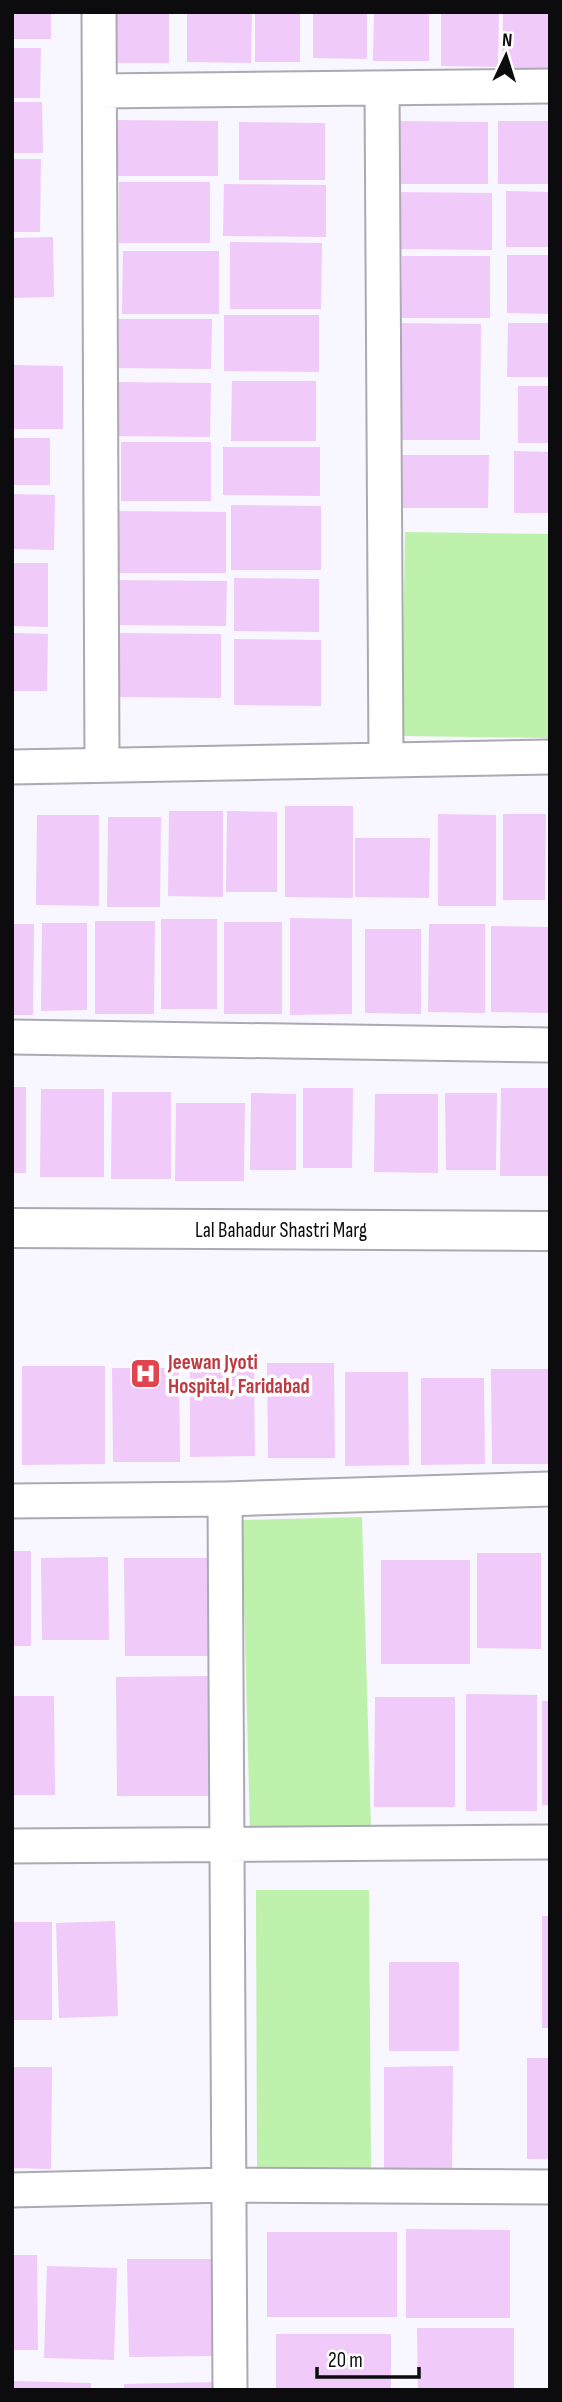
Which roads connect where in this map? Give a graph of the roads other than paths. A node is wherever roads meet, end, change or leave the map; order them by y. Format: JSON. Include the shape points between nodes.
{"nodes":[{"id":1,"x":99,"y":12,"type":"edge"},
{"id":2,"x":550,"y":86,"type":"edge"},
{"id":3,"x":382,"y":88,"type":"junction"},
{"id":4,"x":100,"y":91,"type":"junction"},
{"id":5,"x":550,"y":757,"type":"edge"},
{"id":6,"x":386,"y":760,"type":"junction"},
{"id":7,"x":102,"y":765,"type":"junction"},
{"id":8,"x":12,"y":767,"type":"edge"},
{"id":9,"x":12,"y":1037,"type":"edge"},
{"id":10,"x":550,"y":1045,"type":"edge"},
{"id":11,"x":12,"y":1228,"type":"edge"},
{"id":12,"x":550,"y":1231,"type":"edge"},
{"id":13,"x":550,"y":1489,"type":"edge"},
{"id":14,"x":225,"y":1499,"type":"junction"},
{"id":15,"x":12,"y":1501,"type":"edge"},
{"id":16,"x":550,"y":1842,"type":"edge"},
{"id":17,"x":227,"y":1843,"type":"junction"},
{"id":18,"x":12,"y":1846,"type":"edge"},
{"id":19,"x":229,"y":2185,"type":"junction"},
{"id":20,"x":550,"y":2187,"type":"edge"},
{"id":21,"x":12,"y":2190,"type":"edge"},
{"id":22,"x":230,"y":2390,"type":"edge"}],
"edges":[{"from":1,"to":4,"type":"street"},
{"from":2,"to":3,"type":"street"},
{"from":3,"to":4,"type":"street"},
{"from":3,"to":6,"type":"street"},
{"from":4,"to":7,"type":"street"},
{"from":5,"to":6,"type":"street"},
{"from":6,"to":7,"type":"street"},
{"from":7,"to":8,"type":"street"},
{"from":9,"to":10,"type":"street"},
{"from":11,"to":12,"type":"street","name":"Lal Bahadur Shastri Marg"},
{"from":13,"to":14,"type":"street"},
{"from":14,"to":15,"type":"street"},
{"from":14,"to":17,"type":"street"},
{"from":16,"to":17,"type":"street"},
{"from":17,"to":18,"type":"street"},
{"from":17,"to":19,"type":"street"},
{"from":19,"to":20,"type":"street"},
{"from":19,"to":21,"type":"street"},
{"from":19,"to":22,"type":"street"}]}
